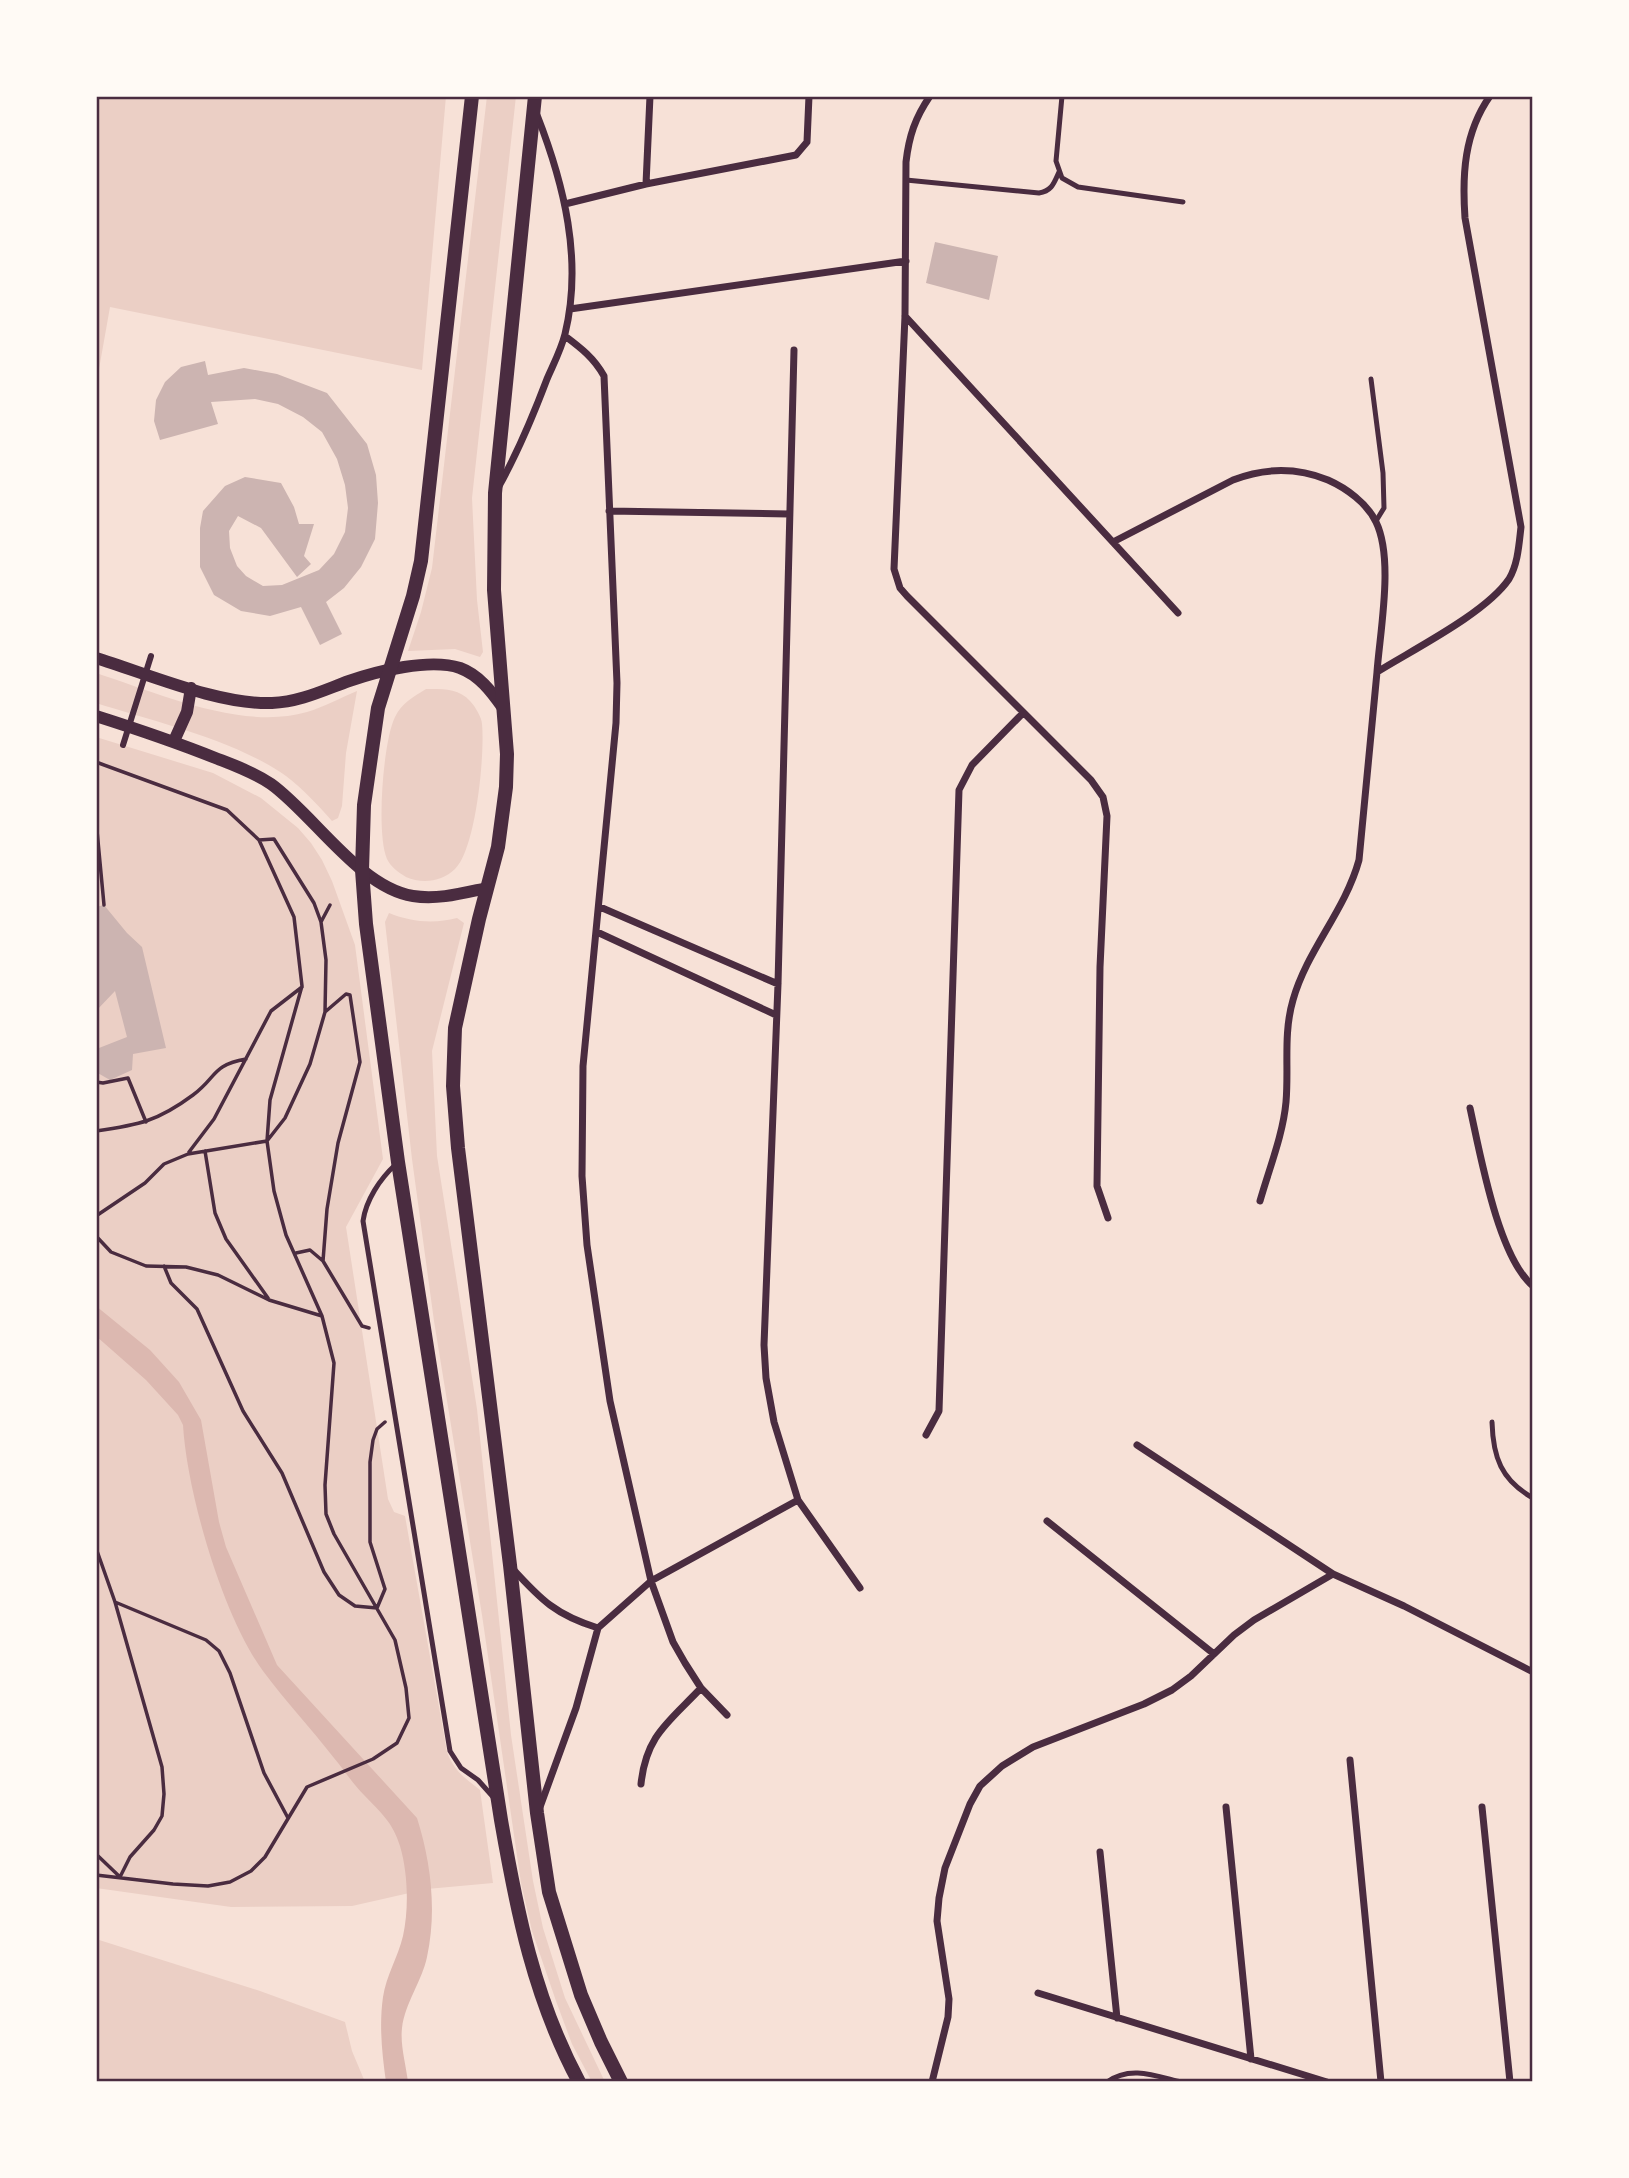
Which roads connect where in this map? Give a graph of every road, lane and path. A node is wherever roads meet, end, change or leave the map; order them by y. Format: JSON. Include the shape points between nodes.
{"nodes":[{"id":1,"x":472,"y":96,"type":"edge"},
{"id":2,"x":650,"y":96,"type":"edge"},
{"id":3,"x":809,"y":96,"type":"edge"},
{"id":4,"x":930,"y":96,"type":"edge"},
{"id":5,"x":1062,"y":96,"type":"edge"},
{"id":6,"x":1490,"y":96,"type":"edge"},
{"id":7,"x":535,"y":103,"type":"edge"},
{"id":8,"x":1059,"y":172,"type":"junction"},
{"id":9,"x":906,"y":180,"type":"junction"},
{"id":10,"x":646,"y":184,"type":"junction"},
{"id":11,"x":1183,"y":202,"type":"dead end"},
{"id":12,"x":565,"y":204,"type":"junction"},
{"id":13,"x":906,"y":261,"type":"junction"},
{"id":14,"x":570,"y":309,"type":"junction"},
{"id":15,"x":905,"y":316,"type":"junction"},
{"id":16,"x":565,"y":337,"type":"junction"},
{"id":17,"x":794,"y":350,"type":"dead end"},
{"id":18,"x":1371,"y":379,"type":"dead end"},
{"id":19,"x":495,"y":493,"type":"junction"},
{"id":20,"x":609,"y":511,"type":"junction"},
{"id":21,"x":789,"y":514,"type":"junction"},
{"id":22,"x":1376,"y":521,"type":"junction"},
{"id":23,"x":1113,"y":541,"type":"junction"},
{"id":24,"x":1178,"y":613,"type":"dead end"},
{"id":25,"x":151,"y":656,"type":"dead end"},
{"id":26,"x":96,"y":658,"type":"edge"},
{"id":27,"x":388,"y":671,"type":"junction"},
{"id":28,"x":1377,"y":672,"type":"junction"},
{"id":29,"x":146,"y":674,"type":"junction"},
{"id":30,"x":191,"y":688,"type":"junction"},
{"id":31,"x":503,"y":708,"type":"junction"},
{"id":32,"x":1023,"y":713,"type":"junction"},
{"id":33,"x":96,"y":716,"type":"edge"},
{"id":34,"x":129,"y":727,"type":"junction"},
{"id":35,"x":174,"y":741,"type":"junction"},
{"id":36,"x":123,"y":745,"type":"dead end"},
{"id":37,"x":96,"y":762,"type":"edge"},
{"id":38,"x":96,"y":820,"type":"edge"},
{"id":39,"x":259,"y":840,"type":"junction"},
{"id":40,"x":362,"y":870,"type":"junction"},
{"id":41,"x":487,"y":888,"type":"junction"},
{"id":42,"x":104,"y":905,"type":"dead end"},
{"id":43,"x":330,"y":905,"type":"dead end"},
{"id":44,"x":600,"y":907,"type":"junction"},
{"id":45,"x":321,"y":922,"type":"junction"},
{"id":46,"x":597,"y":932,"type":"junction"},
{"id":47,"x":778,"y":984,"type":"junction"},
{"id":48,"x":302,"y":986,"type":"junction"},
{"id":49,"x":325,"y":1012,"type":"junction"},
{"id":50,"x":776,"y":1015,"type":"junction"},
{"id":51,"x":246,"y":1059,"type":"junction"},
{"id":52,"x":96,"y":1082,"type":"edge"},
{"id":53,"x":1470,"y":1108,"type":"dead end"},
{"id":54,"x":146,"y":1122,"type":"junction"},
{"id":55,"x":96,"y":1131,"type":"edge"},
{"id":56,"x":267,"y":1141,"type":"junction"},
{"id":57,"x":205,"y":1151,"type":"junction"},
{"id":58,"x":188,"y":1154,"type":"junction"},
{"id":59,"x":398,"y":1163,"type":"junction"},
{"id":60,"x":1260,"y":1201,"type":"dead end"},
{"id":61,"x":96,"y":1216,"type":"edge"},
{"id":62,"x":1108,"y":1218,"type":"dead end"},
{"id":63,"x":96,"y":1236,"type":"edge"},
{"id":64,"x":295,"y":1253,"type":"junction"},
{"id":65,"x":323,"y":1261,"type":"junction"},
{"id":66,"x":164,"y":1266,"type":"junction"},
{"id":67,"x":1533,"y":1286,"type":"edge"},
{"id":68,"x":269,"y":1300,"type":"junction"},
{"id":69,"x":322,"y":1316,"type":"junction"},
{"id":70,"x":381,"y":1330,"type":"junction"},
{"id":71,"x":394,"y":1415,"type":"junction"},
{"id":72,"x":1492,"y":1422,"type":"dead end"},
{"id":73,"x":926,"y":1436,"type":"dead end"},
{"id":74,"x":1137,"y":1445,"type":"dead end"},
{"id":75,"x":1533,"y":1498,"type":"edge"},
{"id":76,"x":798,"y":1500,"type":"junction"},
{"id":77,"x":1047,"y":1521,"type":"dead end"},
{"id":78,"x":96,"y":1548,"type":"edge"},
{"id":79,"x":510,"y":1565,"type":"junction"},
{"id":80,"x":1333,"y":1574,"type":"junction"},
{"id":81,"x":651,"y":1581,"type":"junction"},
{"id":82,"x":860,"y":1588,"type":"dead end"},
{"id":83,"x":115,"y":1602,"type":"junction"},
{"id":84,"x":377,"y":1608,"type":"junction"},
{"id":85,"x":598,"y":1628,"type":"junction"},
{"id":86,"x":1214,"y":1654,"type":"junction"},
{"id":87,"x":1533,"y":1672,"type":"edge"},
{"id":88,"x":701,"y":1688,"type":"junction"},
{"id":89,"x":727,"y":1715,"type":"dead end"},
{"id":90,"x":1350,"y":1759,"type":"dead end"},
{"id":91,"x":641,"y":1784,"type":"dead end"},
{"id":92,"x":498,"y":1803,"type":"junction"},
{"id":93,"x":1226,"y":1807,"type":"dead end"},
{"id":94,"x":1482,"y":1807,"type":"dead end"},
{"id":95,"x":537,"y":1813,"type":"junction"},
{"id":96,"x":288,"y":1818,"type":"junction"},
{"id":97,"x":1100,"y":1852,"type":"dead end"},
{"id":98,"x":96,"y":1854,"type":"edge"},
{"id":99,"x":96,"y":1875,"type":"edge"},
{"id":100,"x":120,"y":1877,"type":"junction"},
{"id":101,"x":1038,"y":1993,"type":"dead end"},
{"id":102,"x":1117,"y":2018,"type":"junction"},
{"id":103,"x":1251,"y":2059,"type":"junction"},
{"id":104,"x":579,"y":2082,"type":"edge"},
{"id":105,"x":621,"y":2082,"type":"edge"},
{"id":106,"x":932,"y":2082,"type":"edge"},
{"id":107,"x":1107,"y":2082,"type":"edge"},
{"id":108,"x":1181,"y":2082,"type":"edge"},
{"id":109,"x":1327,"y":2082,"type":"edge"},
{"id":110,"x":1381,"y":2082,"type":"edge"},
{"id":111,"x":1510,"y":2082,"type":"edge"}],
"edges":[{"from":1,"to":27,"type":"main road","via":[[421,561]]},
{"from":2,"to":10,"type":"street"},
{"from":3,"to":10,"type":"street","via":[[807,142],[789,158]]},
{"from":4,"to":9,"type":"street","via":[[908,141]]},
{"from":5,"to":8,"type":"lane","via":[[1056,151]]},
{"from":6,"to":28,"type":"street","via":[[1466,152],[1463,195],[1521,527],[1518,554],[1509,578],[1490,599]]},
{"from":7,"to":12,"type":"street"},
{"from":7,"to":19,"type":"main road"},
{"from":8,"to":9,"type":"lane","via":[[1053,187],[1039,194]]},
{"from":8,"to":11,"type":"lane","via":[[1078,187]]},
{"from":9,"to":13,"type":"street"},
{"from":10,"to":12,"type":"street"},
{"from":12,"to":14,"type":"street"},
{"from":13,"to":14,"type":"street"},
{"from":13,"to":15,"type":"street"},
{"from":14,"to":16,"type":"street"},
{"from":15,"to":23,"type":"street"},
{"from":15,"to":32,"type":"street","via":[[893,552],[896,579]]},
{"from":16,"to":19,"type":"street"},
{"from":16,"to":20,"type":"street","via":[[590,357],[604,376]]},
{"from":17,"to":21,"type":"street"},
{"from":18,"to":22,"type":"lane","via":[[1383,473],[1384,508]]},
{"from":19,"to":31,"type":"main road","via":[[494,590]]},
{"from":20,"to":21,"type":"street"},
{"from":20,"to":44,"type":"street","via":[[617,683]]},
{"from":21,"to":47,"type":"street"},
{"from":22,"to":23,"type":"street","via":[[1359,500],[1338,485],[1316,475],[1269,471],[1233,480]]},
{"from":22,"to":28,"type":"street","via":[[1385,571]]},
{"from":23,"to":24,"type":"street"},
{"from":25,"to":29,"type":"street"},
{"from":26,"to":29,"type":"street"},
{"from":27,"to":30,"type":"street","via":[[272,703]]},
{"from":27,"to":31,"type":"street","via":[[422,665],[459,668],[489,688]]},
{"from":27,"to":40,"type":"main road","via":[[370,756]]},
{"from":28,"to":60,"type":"street","via":[[1359,860],[1352,883],[1292,1001],[1286,1039],[1286,1106]]},
{"from":29,"to":30,"type":"street"},
{"from":29,"to":34,"type":"street"},
{"from":30,"to":35,"type":"street","via":[[187,712]]},
{"from":31,"to":41,"type":"main road","via":[[506,787]]},
{"from":32,"to":62,"type":"street","via":[[1099,788],[1107,816],[1097,1186]]},
{"from":32,"to":73,"type":"street","via":[[972,765],[959,790],[939,1410]]},
{"from":33,"to":34,"type":"street"},
{"from":34,"to":35,"type":"street"},
{"from":34,"to":36,"type":"street"},
{"from":35,"to":40,"type":"street","via":[[272,785]]},
{"from":37,"to":39,"type":"path","via":[[227,810]]},
{"from":38,"to":42,"type":"path"},
{"from":39,"to":45,"type":"path","via":[[274,839]]},
{"from":39,"to":48,"type":"path","via":[[294,916]]},
{"from":40,"to":41,"type":"street","via":[[410,896],[450,896]]},
{"from":40,"to":59,"type":"main road"},
{"from":41,"to":79,"type":"main road","via":[[455,1028],[453,1086]]},
{"from":43,"to":45,"type":"path"},
{"from":44,"to":46,"type":"street"},
{"from":44,"to":47,"type":"street"},
{"from":45,"to":49,"type":"path"},
{"from":46,"to":50,"type":"street"},
{"from":46,"to":81,"type":"street","via":[[583,1066],[587,1245],[610,1401]]},
{"from":47,"to":50,"type":"street"},
{"from":48,"to":51,"type":"path","via":[[271,1011]]},
{"from":48,"to":56,"type":"path","via":[[270,1100]]},
{"from":49,"to":56,"type":"path","via":[[310,1064],[285,1118]]},
{"from":49,"to":65,"type":"path","via":[[350,995],[360,1062],[338,1143]]},
{"from":50,"to":76,"type":"street","via":[[764,1345],[774,1422]]},
{"from":51,"to":54,"type":"path","via":[[229,1062],[196,1093]]},
{"from":51,"to":58,"type":"path","via":[[214,1119]]},
{"from":52,"to":54,"type":"path","via":[[128,1078]]},
{"from":53,"to":67,"type":"street","via":[[1495,1213],[1510,1253]]},
{"from":54,"to":55,"type":"path"},
{"from":56,"to":57,"type":"path"},
{"from":56,"to":64,"type":"path","via":[[274,1191]]},
{"from":57,"to":58,"type":"path"},
{"from":57,"to":68,"type":"path","via":[[215,1213],[226,1239]]},
{"from":58,"to":61,"type":"path","via":[[164,1164],[145,1183]]},
{"from":59,"to":70,"type":"lane","via":[[385,1174],[363,1221]]},
{"from":59,"to":92,"type":"main road"},
{"from":63,"to":66,"type":"path","via":[[111,1252],[146,1266]]},
{"from":64,"to":65,"type":"path","via":[[310,1250]]},
{"from":64,"to":69,"type":"path"},
{"from":65,"to":70,"type":"path","via":[[362,1326]]},
{"from":66,"to":68,"type":"path","via":[[218,1275]]},
{"from":66,"to":84,"type":"path","via":[[171,1283],[197,1309],[243,1411],[282,1473],[324,1572],[339,1595],[355,1606]]},
{"from":68,"to":69,"type":"path"},
{"from":69,"to":84,"type":"path","via":[[334,1363],[326,1514]]},
{"from":70,"to":71,"type":"lane"},
{"from":71,"to":84,"type":"path","via":[[377,1429],[370,1462],[370,1542],[385,1589]]},
{"from":71,"to":92,"type":"lane","via":[[450,1751]]},
{"from":72,"to":75,"type":"lane","via":[[1499,1464],[1516,1488]]},
{"from":74,"to":80,"type":"street"},
{"from":76,"to":81,"type":"street"},
{"from":76,"to":82,"type":"street"},
{"from":77,"to":86,"type":"street"},
{"from":78,"to":83,"type":"path"},
{"from":79,"to":85,"type":"street","via":[[553,1609]]},
{"from":79,"to":95,"type":"main road"},
{"from":80,"to":86,"type":"street","via":[[1254,1620]]},
{"from":80,"to":87,"type":"street"},
{"from":81,"to":85,"type":"street"},
{"from":81,"to":88,"type":"street","via":[[673,1642]]},
{"from":83,"to":96,"type":"path","via":[[206,1640],[219,1651],[264,1773]]},
{"from":83,"to":100,"type":"path","via":[[162,1767],[164,1794],[162,1816]]},
{"from":84,"to":96,"type":"path","via":[[395,1640],[409,1718],[397,1743],[373,1759],[307,1787]]},
{"from":85,"to":95,"type":"street","via":[[576,1708]]},
{"from":86,"to":106,"type":"street","via":[[1172,1689],[1033,1747],[980,1786],[949,1856],[939,1898],[937,1921],[949,1999]]},
{"from":88,"to":89,"type":"street"},
{"from":88,"to":91,"type":"street","via":[[656,1736],[643,1762]]},
{"from":90,"to":110,"type":"street"},
{"from":92,"to":104,"type":"main road","via":[[533,1974]]},
{"from":93,"to":103,"type":"street"},
{"from":94,"to":111,"type":"street"},
{"from":95,"to":105,"type":"main road","via":[[549,1892],[564,1946],[581,1996]]},
{"from":96,"to":100,"type":"path","via":[[265,1857],[230,1882],[196,1885]]},
{"from":97,"to":102,"type":"street"},
{"from":98,"to":100,"type":"path"},
{"from":99,"to":100,"type":"path"},
{"from":101,"to":102,"type":"street"},
{"from":102,"to":103,"type":"street"},
{"from":103,"to":109,"type":"street"},
{"from":107,"to":108,"type":"lane","via":[[1132,2072]]}]}
